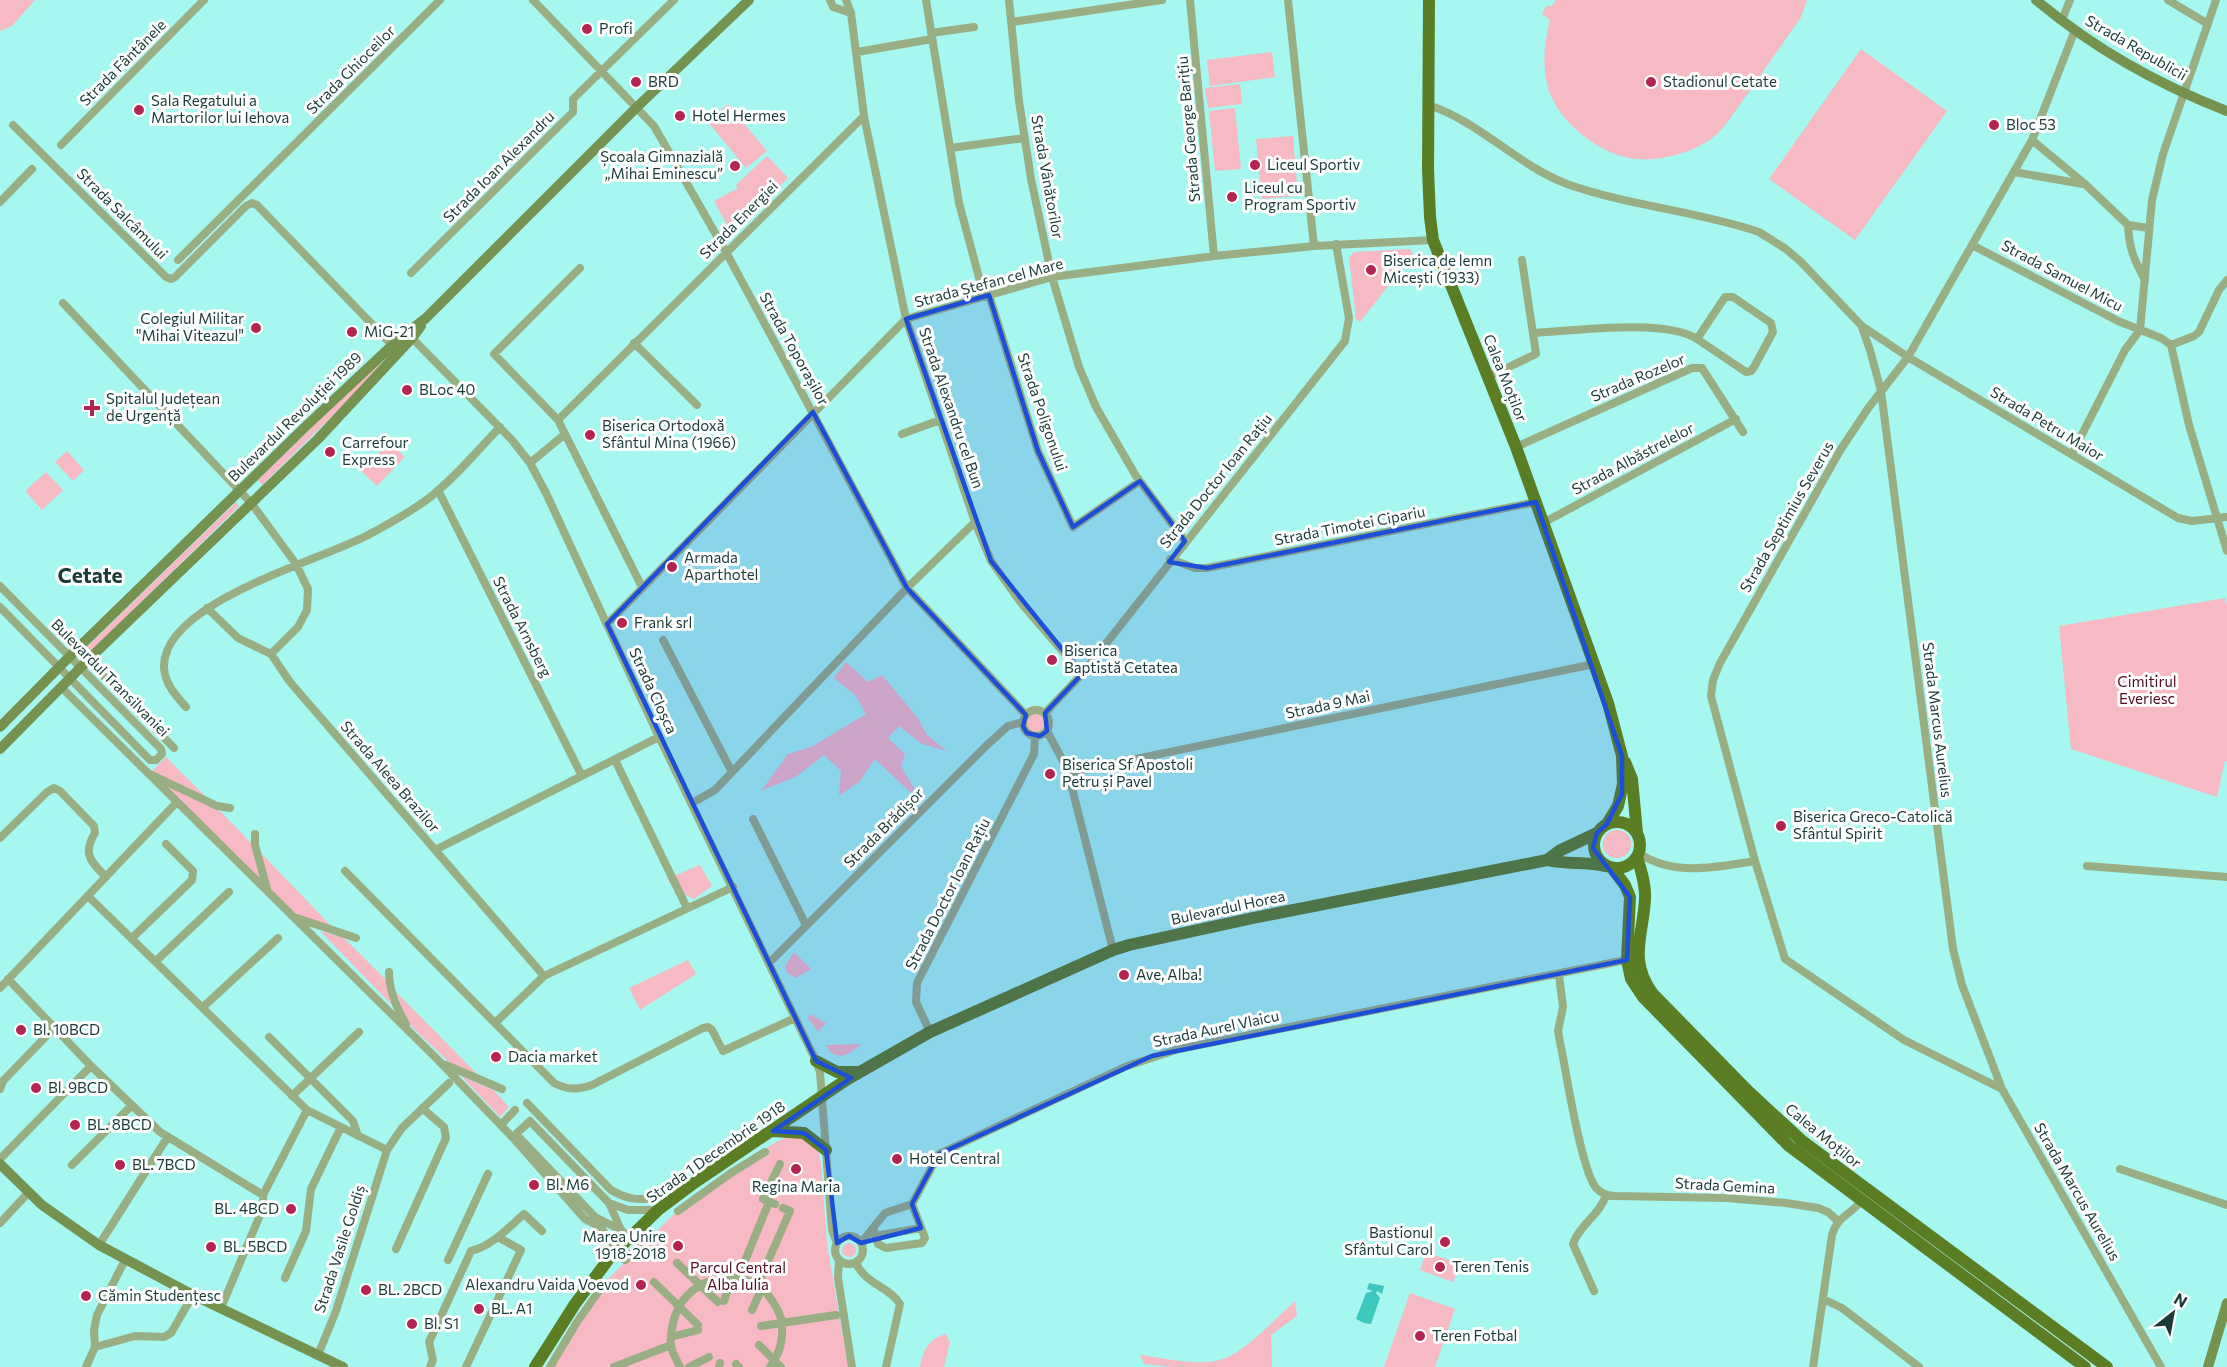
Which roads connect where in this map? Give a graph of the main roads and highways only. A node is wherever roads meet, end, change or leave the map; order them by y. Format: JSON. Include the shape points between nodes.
{"nodes":[{"id":1,"x":749,"y":0,"type":"edge"},
{"id":2,"x":1429,"y":0,"type":"edge"},
{"id":3,"x":2036,"y":0,"type":"edge"},
{"id":4,"x":2227,"y":111,"type":"edge"},
{"id":5,"x":396,"y":349,"type":"junction"},
{"id":6,"x":0,"y":727,"type":"edge"},
{"id":7,"x":0,"y":749,"type":"edge"},
{"id":8,"x":1622,"y":756,"type":"junction"},
{"id":9,"x":1607,"y":824,"type":"junction"},
{"id":10,"x":1597,"y":833,"type":"junction"},
{"id":11,"x":1637,"y":833,"type":"junction"},
{"id":12,"x":1638,"y":855,"type":"junction"},
{"id":13,"x":1547,"y":860,"type":"junction"},
{"id":14,"x":1609,"y":867,"type":"junction"},
{"id":15,"x":1632,"y":959,"type":"junction"},
{"id":16,"x":930,"y":1032,"type":"joint"},
{"id":17,"x":816,"y":1061,"type":"road end"},
{"id":18,"x":861,"y":1071,"type":"junction"},
{"id":19,"x":773,"y":1131,"type":"junction"},
{"id":20,"x":826,"y":1150,"type":"road end"},
{"id":21,"x":0,"y":1161,"type":"edge"},
{"id":22,"x":2227,"y":1303,"type":"edge"},
{"id":23,"x":343,"y":1367,"type":"edge"},
{"id":24,"x":535,"y":1367,"type":"edge"},
{"id":25,"x":2085,"y":1367,"type":"edge"},
{"id":26,"x":2107,"y":1367,"type":"edge"},
{"id":27,"x":2208,"y":1367,"type":"edge"}],
"edges":[{"from":1,"to":5,"type":"main road","name":"Bulevardul Revoluției 1989"},
{"from":2,"to":8,"type":"main road","name":"Calea Moților","via":[[1428,194],[1433,240],[1516,447],[1608,703]]},
{"from":3,"to":4,"type":"main road","name":"Strada Republicii","via":[[2117,57]]},
{"from":5,"to":6,"type":"main road","name":"Bulevardul Revoluției 1989","via":[[240,491]]},
{"from":5,"to":7,"type":"main road","name":"Bulevardul Revoluției 1989","via":[[318,440]]},
{"from":8,"to":9,"type":"main road","name":"Calea Moților","via":[[1622,794]]},
{"from":8,"to":11,"type":"main road","name":"Calea Moților","via":[[1632,779]]},
{"from":9,"to":10,"type":"main road","name":"Calea Moților"},
{"from":9,"to":11,"type":"main road","via":[[1622,822]]},
{"from":10,"to":13,"type":"main road","via":[[1559,850]]},
{"from":10,"to":14,"type":"main road","name":"Calea Moților","via":[[1595,855]]},
{"from":11,"to":12,"type":"main road","name":"Calea Moților"},
{"from":12,"to":14,"type":"main road","via":[[1627,867]]},
{"from":12,"to":15,"type":"main road","name":"Calea Moților","via":[[1645,897]]},
{"from":13,"to":14,"type":"main road"},
{"from":13,"to":16,"type":"main road","name":"Bulevardul Horea","via":[[1194,930],[1113,950]]},
{"from":14,"to":15,"type":"main road","name":"Calea Moților","via":[[1630,897]]},
{"from":15,"to":25,"type":"main road","name":"Calea Moților","via":[[1631,979],[1643,997],[1789,1146]]},
{"from":15,"to":26,"type":"main road","name":"Calea Moților","via":[[1653,994],[1784,1125]]},
{"from":16,"to":18,"type":"main road","name":"Strada 1 Decembrie 1918"},
{"from":17,"to":18,"type":"main road","via":[[837,1072]]},
{"from":18,"to":19,"type":"main road","name":"Strada 1 Decembrie 1918"},
{"from":19,"to":20,"type":"main road","via":[[804,1133]]},
{"from":19,"to":24,"type":"main road","name":"Strada 1 Decembrie 1918","via":[[655,1204],[625,1233]]},
{"from":21,"to":23,"type":"main road","via":[[28,1193],[99,1245]]},
{"from":22,"to":27,"type":"main road"}]}
